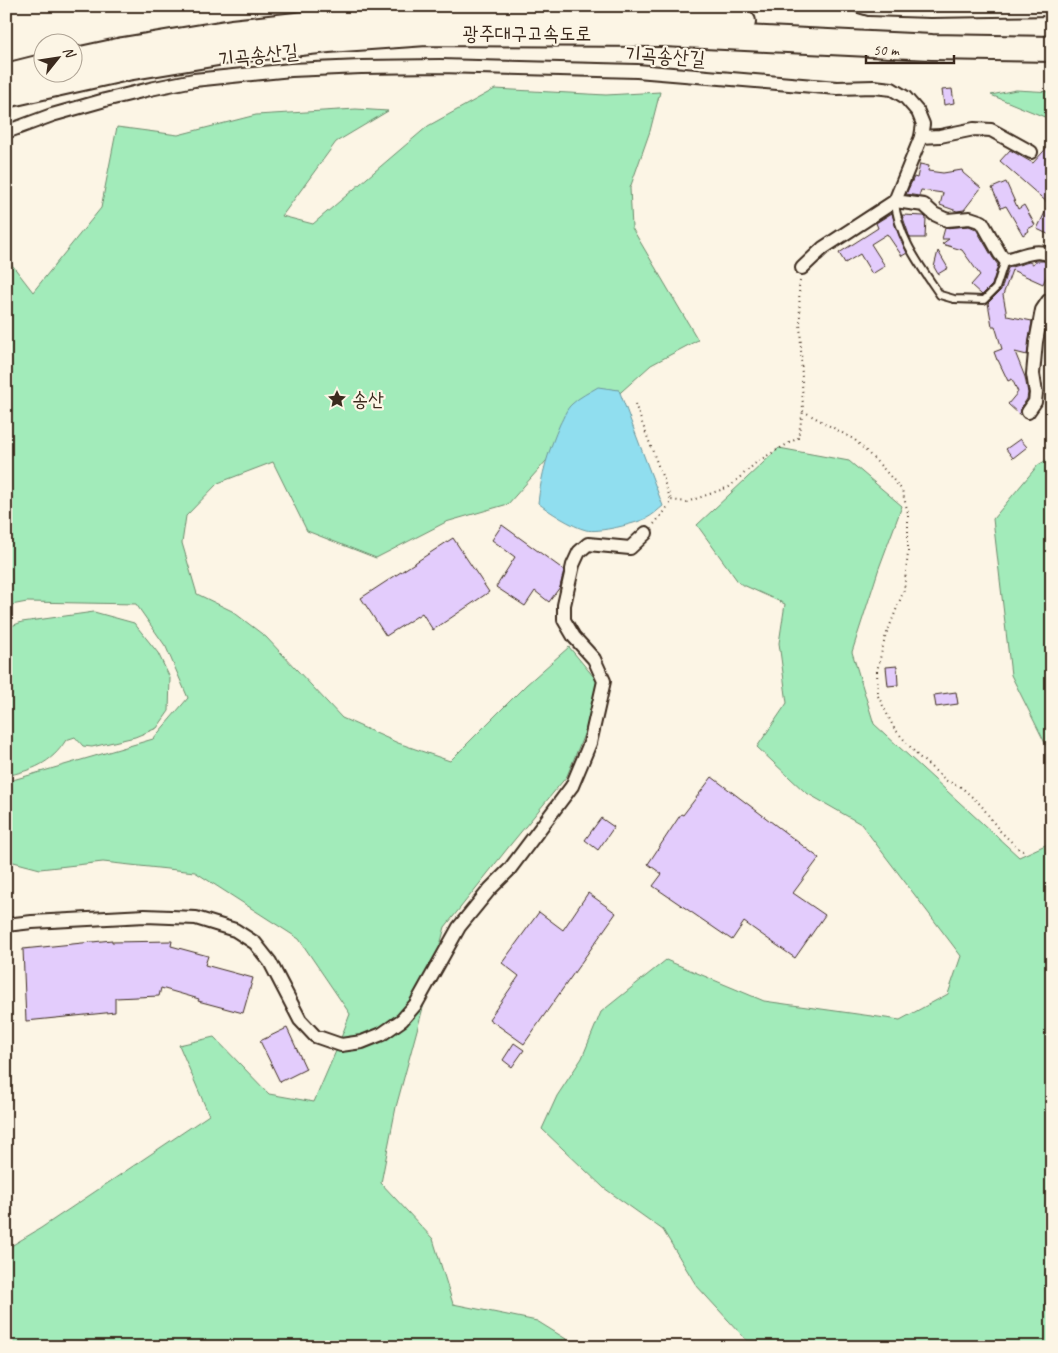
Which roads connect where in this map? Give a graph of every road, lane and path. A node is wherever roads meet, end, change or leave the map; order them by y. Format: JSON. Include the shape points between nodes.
{"nodes":[{"id":1,"x":859,"y":6,"type":"edge"},
{"id":2,"x":1052,"y":9,"type":"edge"},
{"id":3,"x":1052,"y":33,"type":"edge"},
{"id":4,"x":1052,"y":50,"type":"edge"},
{"id":5,"x":82,"y":59,"type":"edge"},
{"id":6,"x":32,"y":70,"type":"edge"},
{"id":7,"x":6,"y":76,"type":"edge"},
{"id":8,"x":6,"y":95,"type":"edge"},
{"id":9,"x":6,"y":132,"type":"edge"},
{"id":10,"x":922,"y":137,"type":"junction"},
{"id":11,"x":1031,"y":152,"type":"dead end"},
{"id":12,"x":894,"y":201,"type":"junction"},
{"id":13,"x":1052,"y":256,"type":"edge"},
{"id":14,"x":1005,"y":260,"type":"junction"},
{"id":15,"x":802,"y":268,"type":"joint"},
{"id":16,"x":1052,"y":299,"type":"edge"},
{"id":17,"x":635,"y":404,"type":"dead end"},
{"id":18,"x":803,"y":411,"type":"junction"},
{"id":19,"x":1028,"y":412,"type":"dead end"},
{"id":20,"x":671,"y":500,"type":"junction"},
{"id":21,"x":646,"y":533,"type":"joint"},
{"id":22,"x":1023,"y":851,"type":"dead end"},
{"id":23,"x":6,"y":925,"type":"edge"}],
"edges":[{"from":1,"to":2,"type":"street","via":[[931,11]]},
{"from":3,"to":5,"type":"highway","name":"광주대구고속도로","via":[[927,33],[667,17],[428,15],[232,32]]},
{"from":4,"to":8,"type":"highway","name":"광주대구고속도로","via":[[664,34],[426,32],[236,50],[127,68]]},
{"from":6,"to":7,"type":"highway"},
{"from":9,"to":10,"type":"street","name":"기곡송산길","via":[[104,100],[194,80],[290,70],[440,66],[637,71],[837,88],[874,87],[892,90],[905,97],[918,112],[923,124]]},
{"from":10,"to":11,"type":"street","via":[[974,128],[991,130]]},
{"from":10,"to":12,"type":"street"},
{"from":12,"to":14,"type":"street","via":[[924,205],[947,220],[970,218],[982,222]]},
{"from":12,"to":14,"type":"lane","via":[[902,231],[940,295],[984,300],[996,288]]},
{"from":12,"to":15,"type":"street","via":[[823,248]]},
{"from":13,"to":14,"type":"street","via":[[1046,252],[1033,252]]},
{"from":15,"to":18,"type":"path","via":[[799,287]]},
{"from":16,"to":19,"type":"street","via":[[1042,310],[1033,374],[1035,402]]},
{"from":17,"to":20,"type":"path"},
{"from":18,"to":20,"type":"path","via":[[798,438],[758,461],[729,487],[687,502]]},
{"from":18,"to":22,"type":"path","via":[[855,440],[902,490],[908,513],[904,590],[885,638],[877,671],[878,696],[894,728],[918,756],[981,805],[999,830]]},
{"from":20,"to":21,"type":"path"},
{"from":21,"to":23,"type":"street","via":[[630,548],[588,544],[579,552],[573,565],[564,620],[574,637],[594,658],[604,681],[590,743],[572,786],[509,870],[459,927],[416,1004],[402,1020],[382,1034],[362,1042],[341,1045],[315,1036],[300,1020],[270,962],[255,943],[235,930],[196,918],[145,916]]}]}
